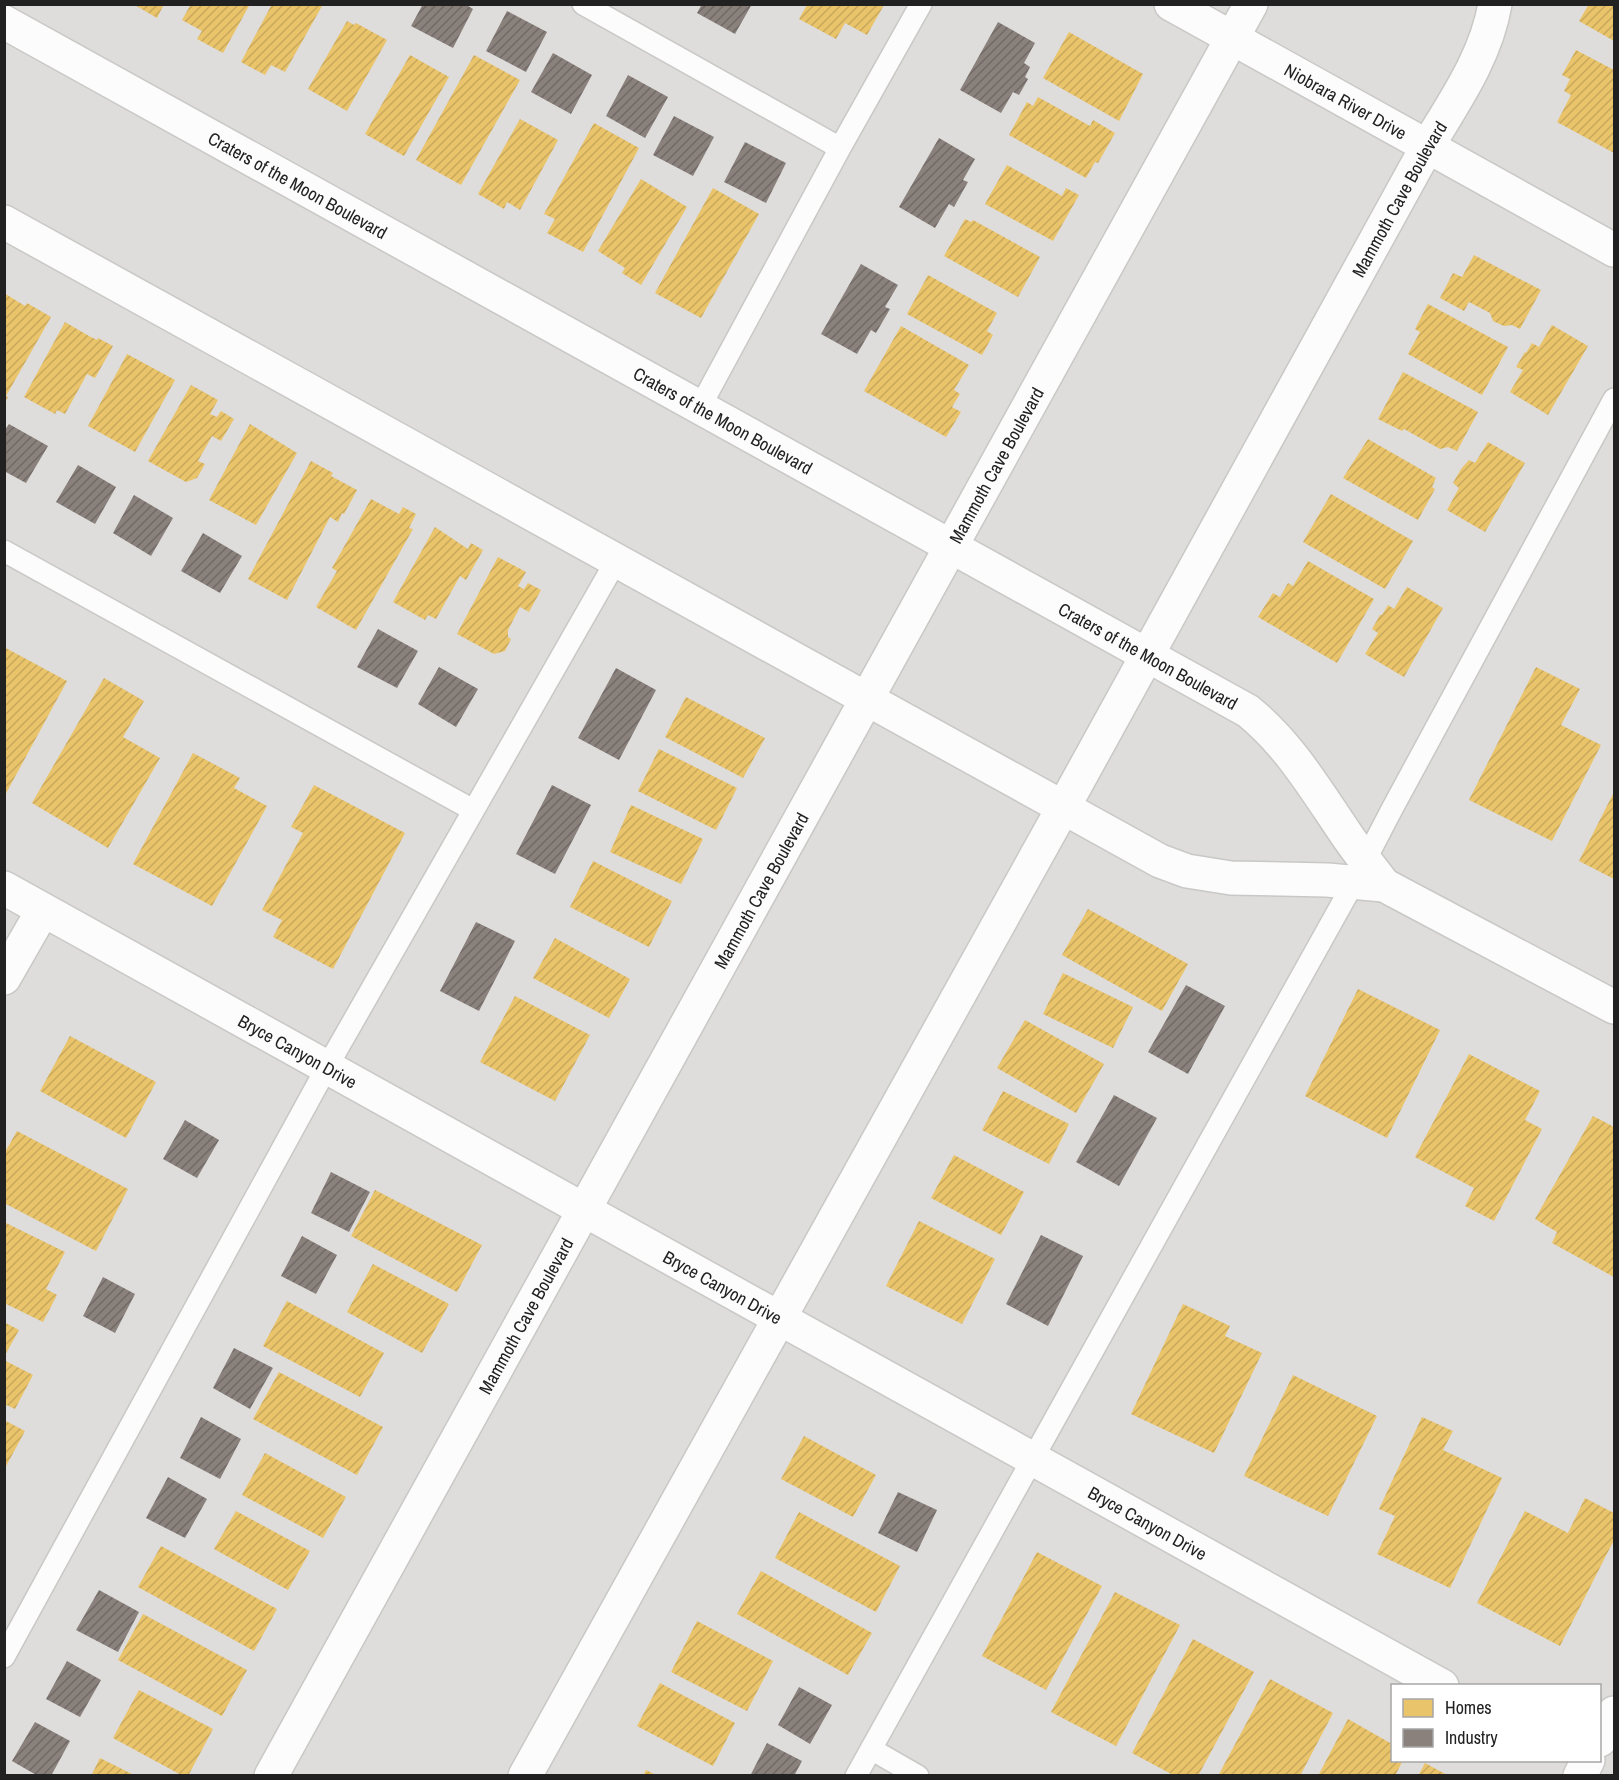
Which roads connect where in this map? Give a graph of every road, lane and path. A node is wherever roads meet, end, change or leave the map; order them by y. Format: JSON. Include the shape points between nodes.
{"nodes":[{"id":1,"x":583,"y":4,"type":"edge"},
{"id":2,"x":921,"y":4,"type":"edge"},
{"id":3,"x":1171,"y":4,"type":"edge"},
{"id":4,"x":1251,"y":4,"type":"edge"},
{"id":5,"x":1495,"y":4,"type":"edge"},
{"id":6,"x":4,"y":22,"type":"edge"},
{"id":7,"x":1233,"y":39,"type":"junction"},
{"id":8,"x":1428,"y":147,"type":"junction"},
{"id":9,"x":840,"y":148,"type":"junction"},
{"id":10,"x":4,"y":222,"type":"edge"},
{"id":11,"x":1614,"y":250,"type":"edge"},
{"id":12,"x":1614,"y":399,"type":"edge"},
{"id":13,"x":700,"y":407,"type":"junction"},
{"id":14,"x":952,"y":546,"type":"junction"},
{"id":15,"x":4,"y":551,"type":"edge"},
{"id":16,"x":616,"y":561,"type":"junction"},
{"id":17,"x":1148,"y":654,"type":"junction"},
{"id":18,"x":867,"y":699,"type":"junction"},
{"id":19,"x":1063,"y":808,"type":"junction"},
{"id":20,"x":474,"y":810,"type":"junction"},
{"id":21,"x":1368,"y":875,"type":"junction"},
{"id":22,"x":4,"y":888,"type":"edge"},
{"id":23,"x":43,"y":910,"type":"junction"},
{"id":24,"x":4,"y":978,"type":"edge"},
{"id":25,"x":1614,"y":1007,"type":"edge"},
{"id":26,"x":327,"y":1067,"type":"junction"},
{"id":27,"x":584,"y":1210,"type":"junction"},
{"id":28,"x":780,"y":1318,"type":"junction"},
{"id":29,"x":1033,"y":1459,"type":"junction"},
{"id":30,"x":4,"y":1658,"type":"edge"},
{"id":31,"x":1438,"y":1684,"type":"edge"},
{"id":32,"x":1614,"y":1713,"type":"edge"},
{"id":33,"x":1601,"y":1735,"type":"edge"},
{"id":34,"x":871,"y":1749,"type":"junction"},
{"id":35,"x":271,"y":1776,"type":"edge"},
{"id":36,"x":525,"y":1776,"type":"edge"},
{"id":37,"x":856,"y":1776,"type":"edge"},
{"id":38,"x":918,"y":1776,"type":"edge"}],
"edges":[{"from":1,"to":9,"type":"lane"},
{"from":2,"to":9,"type":"lane"},
{"from":3,"to":7,"type":"street","name":"Niobrara River Drive"},
{"from":4,"to":7,"type":"street","name":"Mammoth Cave Boulevard"},
{"from":5,"to":8,"type":"street","name":"Mammoth Cave Boulevard","via":[[1488,37]]},
{"from":6,"to":13,"type":"street","name":"Craters of the Moon Boulevard"},
{"from":7,"to":8,"type":"street","name":"Niobrara River Drive"},
{"from":7,"to":14,"type":"street","name":"Mammoth Cave Boulevard"},
{"from":8,"to":11,"type":"street","name":"Niobrara River Drive"},
{"from":8,"to":17,"type":"street","name":"Mammoth Cave Boulevard"},
{"from":9,"to":13,"type":"lane"},
{"from":10,"to":16,"type":"street","name":"Craters of the Moon Boulevard"},
{"from":12,"to":21,"type":"lane"},
{"from":13,"to":14,"type":"street","name":"Craters of the Moon Boulevard"},
{"from":14,"to":17,"type":"street","name":"Craters of the Moon Boulevard"},
{"from":14,"to":18,"type":"street","name":"Mammoth Cave Boulevard"},
{"from":15,"to":20,"type":"lane"},
{"from":16,"to":18,"type":"street","name":"Craters of the Moon Boulevard"},
{"from":16,"to":20,"type":"lane"},
{"from":17,"to":19,"type":"street","name":"Mammoth Cave Boulevard"},
{"from":17,"to":21,"type":"street","name":"Craters of the Moon Boulevard","via":[[1264,724],[1308,775]]},
{"from":18,"to":19,"type":"street","name":"Craters of the Moon Boulevard"},
{"from":18,"to":27,"type":"street","name":"Mammoth Cave Boulevard"},
{"from":19,"to":21,"type":"street","name":"Craters of the Moon Boulevard","via":[[1186,871],[1231,878]]},
{"from":19,"to":28,"type":"street","name":"Mammoth Cave Boulevard"},
{"from":20,"to":26,"type":"lane"},
{"from":21,"to":25,"type":"street","name":"Craters of the Moon Boulevard"},
{"from":21,"to":29,"type":"lane"},
{"from":22,"to":23,"type":"street","name":"Bryce Canyon Drive"},
{"from":23,"to":24,"type":"street"},
{"from":23,"to":26,"type":"street","name":"Bryce Canyon Drive"},
{"from":26,"to":27,"type":"street","name":"Bryce Canyon Drive"},
{"from":26,"to":30,"type":"lane"},
{"from":27,"to":28,"type":"street","name":"Bryce Canyon Drive"},
{"from":27,"to":35,"type":"street","name":"Mammoth Cave Boulevard"},
{"from":28,"to":29,"type":"street","name":"Bryce Canyon Drive"},
{"from":28,"to":36,"type":"street","name":"Mammoth Cave Boulevard"},
{"from":29,"to":31,"type":"street","name":"Bryce Canyon Drive"},
{"from":29,"to":34,"type":"lane"},
{"from":32,"to":33,"type":"street"},
{"from":34,"to":37,"type":"lane"},
{"from":34,"to":38,"type":"lane"}]}
